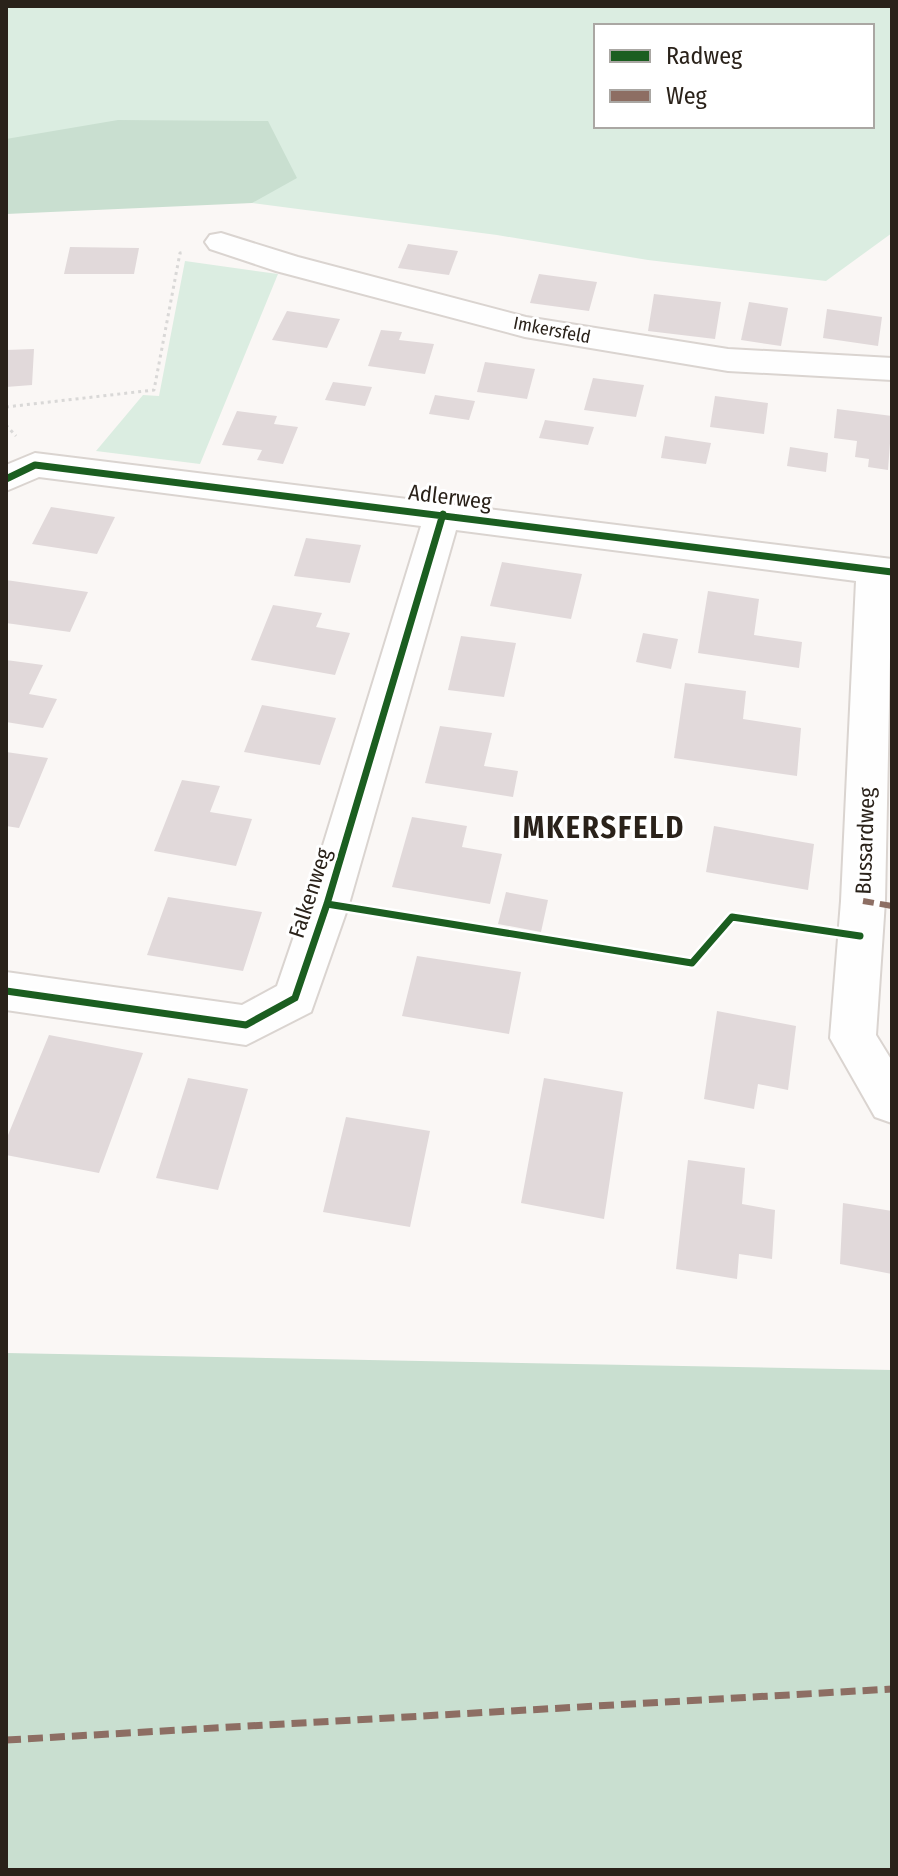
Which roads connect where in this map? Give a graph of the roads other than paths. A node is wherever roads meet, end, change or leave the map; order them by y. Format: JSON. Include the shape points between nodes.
{"nodes":[{"id":1,"x":221,"y":242,"type":"road end"},
{"id":2,"x":892,"y":369,"type":"edge"},
{"id":3,"x":6,"y":479,"type":"edge"},
{"id":4,"x":443,"y":514,"type":"junction"},
{"id":5,"x":884,"y":571,"type":"edge"},
{"id":6,"x":6,"y":991,"type":"edge"},
{"id":7,"x":892,"y":1102,"type":"edge"}],
"edges":[{"from":1,"to":2,"type":"street","name":"Imkersfeld","via":[[525,327],[728,360]]},
{"from":3,"to":4,"type":"street","name":"Adlerweg","via":[[35,465]]},
{"from":4,"to":5,"type":"street","name":"Adlerweg"},
{"from":4,"to":6,"type":"street","name":"Falkenweg","via":[[295,998],[246,1025]]},
{"from":5,"to":7,"type":"street","name":"Bussardweg","via":[[853,1038]]}]}
